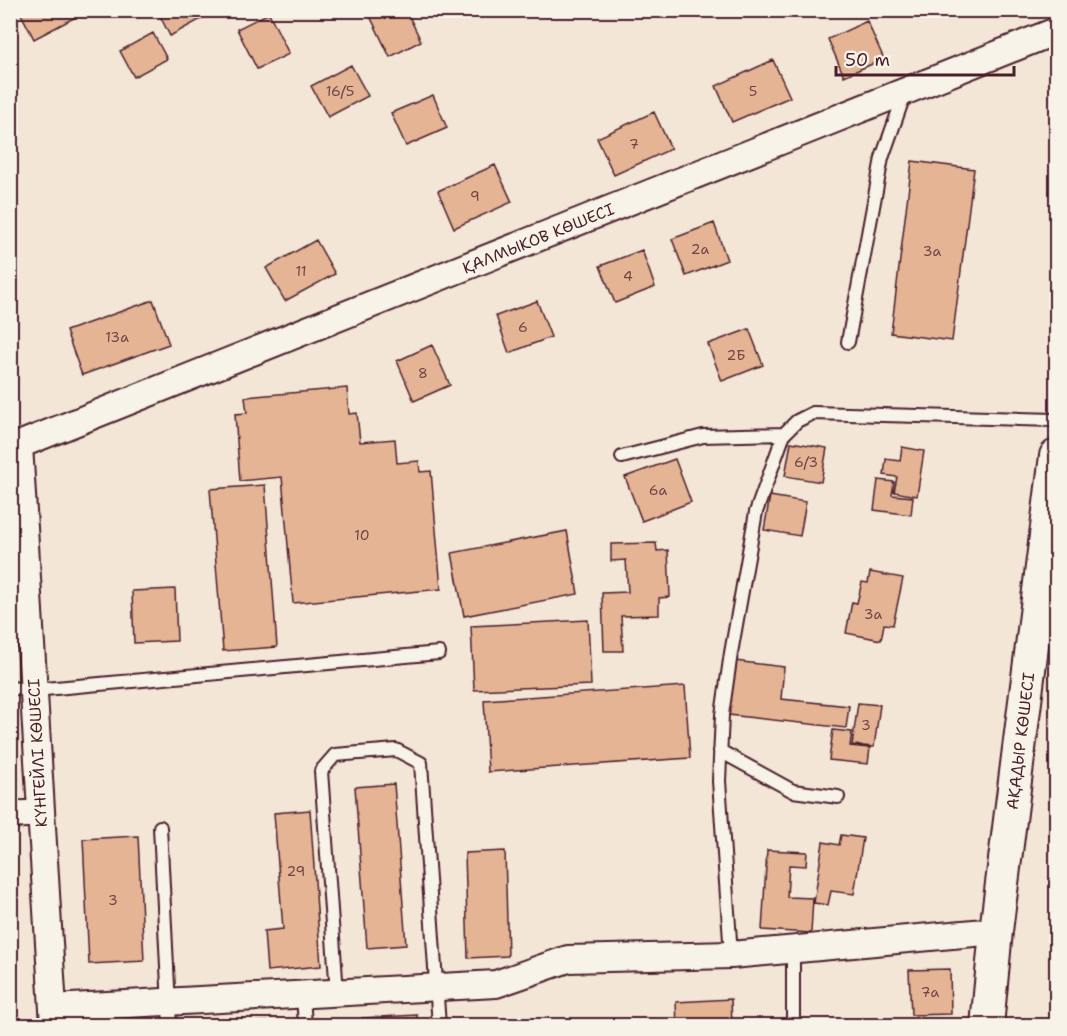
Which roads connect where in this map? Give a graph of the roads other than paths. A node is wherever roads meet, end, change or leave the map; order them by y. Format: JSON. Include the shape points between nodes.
{"nodes":[{"id":1,"x":1056,"y":31,"type":"edge"},
{"id":2,"x":906,"y":91,"type":"junction"},
{"id":3,"x":848,"y":342,"type":"dead end"},
{"id":4,"x":1056,"y":420,"type":"edge"},
{"id":5,"x":784,"y":434,"type":"junction"},
{"id":6,"x":19,"y":445,"type":"joint"},
{"id":7,"x":1056,"y":456,"type":"edge"},
{"id":8,"x":622,"y":457,"type":"dead end"},
{"id":9,"x":439,"y":653,"type":"dead end"},
{"id":10,"x":22,"y":689,"type":"edge"},
{"id":11,"x":720,"y":751,"type":"junction"},
{"id":12,"x":838,"y":797,"type":"dead end"},
{"id":13,"x":41,"y":813,"type":"junction"},
{"id":14,"x":10,"y":815,"type":"edge"},
{"id":15,"x":160,"y":827,"type":"dead end"},
{"id":16,"x":996,"y":931,"type":"junction"},
{"id":17,"x":794,"y":949,"type":"junction"},
{"id":18,"x":731,"y":955,"type":"junction"},
{"id":19,"x":438,"y":987,"type":"junction"},
{"id":20,"x":337,"y":993,"type":"junction"},
{"id":21,"x":303,"y":994,"type":"junction"},
{"id":22,"x":170,"y":1013,"type":"edge"},
{"id":23,"x":53,"y":1017,"type":"edge"},
{"id":24,"x":305,"y":1026,"type":"edge"},
{"id":25,"x":440,"y":1026,"type":"edge"},
{"id":26,"x":793,"y":1026,"type":"edge"},
{"id":27,"x":987,"y":1026,"type":"edge"}],
"edges":[{"from":1,"to":2,"type":"street","name":"ҚАЛМЫКОВ КӨШЕСІ"},
{"from":2,"to":3,"type":"lane","via":[[882,158]]},
{"from":2,"to":6,"type":"street","name":"ҚАЛМЫКОВ КӨШЕСІ"},
{"from":4,"to":5,"type":"lane","via":[[813,413]]},
{"from":5,"to":8,"type":"lane","via":[[703,436]]},
{"from":5,"to":11,"type":"lane","via":[[756,512],[722,715]]},
{"from":6,"to":10,"type":"street","name":"КҮНГЕЙЛІ КӨШЕСІ"},
{"from":7,"to":16,"type":"street","name":"АҚАДЫР КӨШЕСІ"},
{"from":9,"to":10,"type":"lane"},
{"from":10,"to":13,"type":"street","name":"КҮНГЕЙЛІ КӨШЕСІ"},
{"from":11,"to":12,"type":"lane","via":[[793,791]]},
{"from":11,"to":18,"type":"lane"},
{"from":13,"to":14,"type":"street"},
{"from":13,"to":23,"type":"street","name":"КҮНГЕЙЛІ КӨШЕСІ"},
{"from":15,"to":22,"type":"lane"},
{"from":16,"to":17,"type":"street"},
{"from":16,"to":27,"type":"street","name":"АҚАДЫР КӨШЕСІ"},
{"from":17,"to":18,"type":"street"},
{"from":17,"to":26,"type":"lane"},
{"from":18,"to":19,"type":"street","via":[[568,958],[496,984]]},
{"from":19,"to":20,"type":"street"},
{"from":19,"to":20,"type":"lane","via":[[421,763],[396,750],[335,755],[321,771]]},
{"from":19,"to":25,"type":"lane"},
{"from":20,"to":21,"type":"street"},
{"from":21,"to":22,"type":"street"},
{"from":21,"to":24,"type":"lane"},
{"from":22,"to":23,"type":"street"}]}
